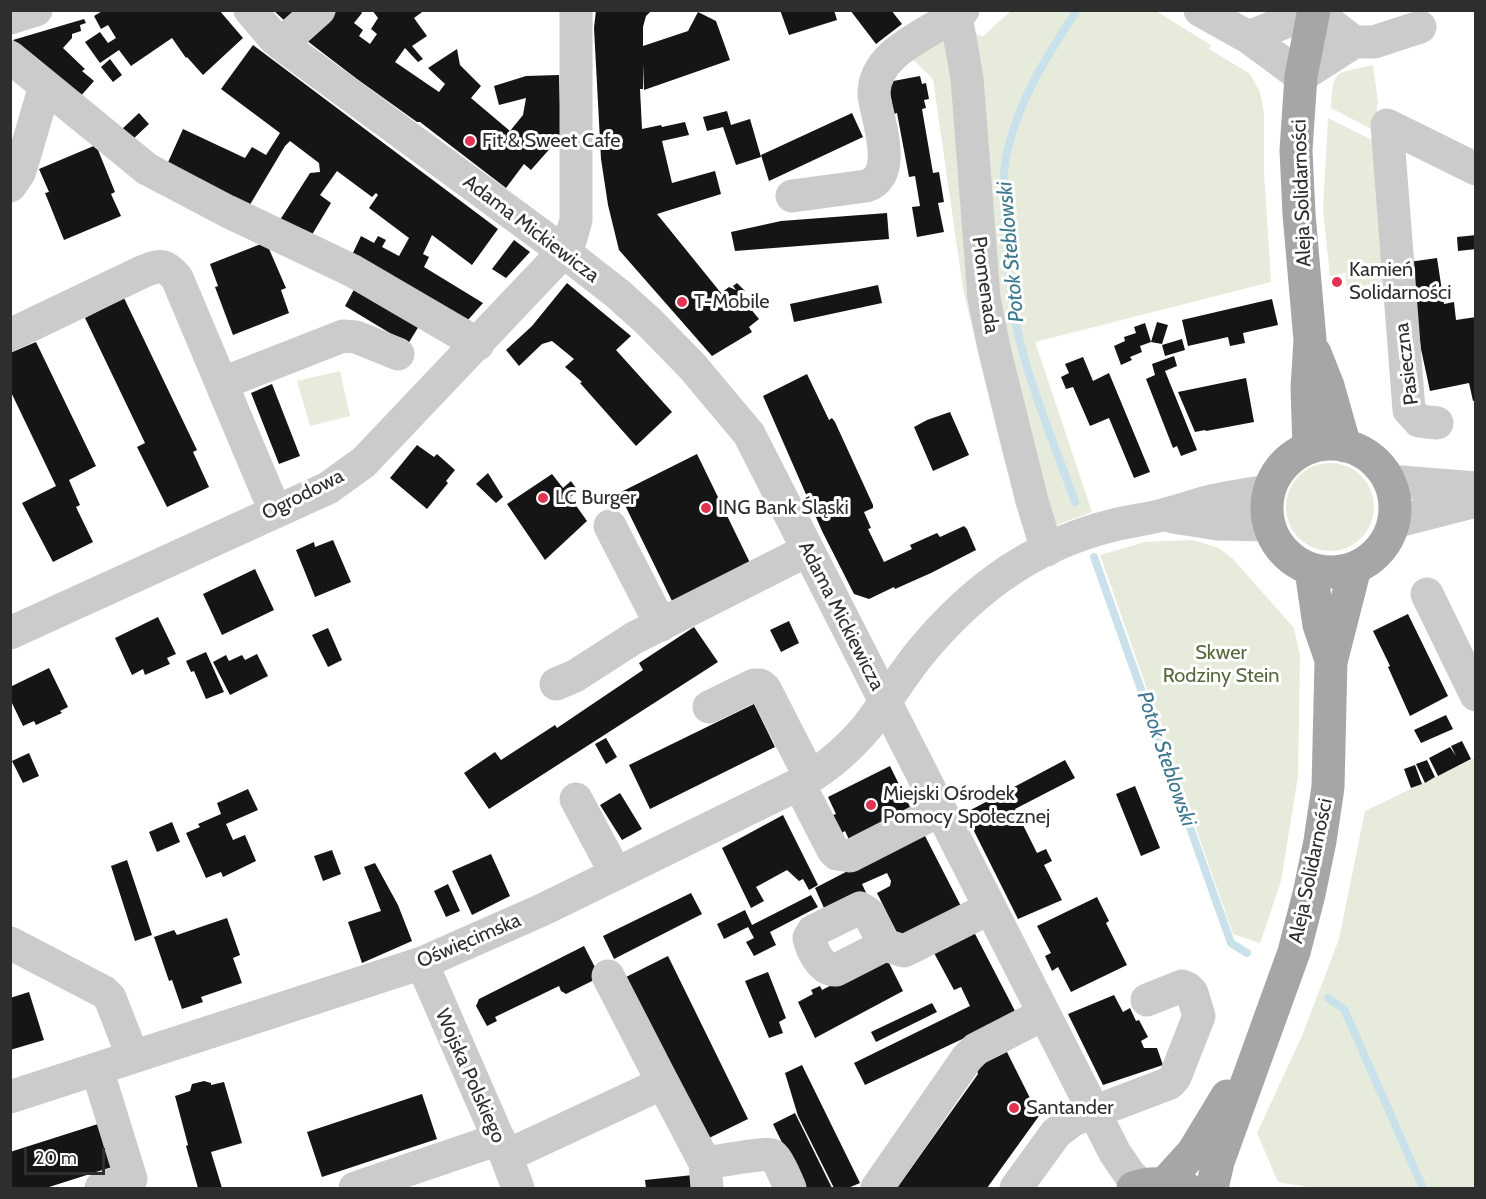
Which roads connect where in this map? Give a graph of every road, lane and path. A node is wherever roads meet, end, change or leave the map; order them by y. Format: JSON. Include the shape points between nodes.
{"nodes":[{"id":1,"x":36,"y":10,"type":"edge"},
{"id":2,"x":250,"y":10,"type":"edge"},
{"id":3,"x":319,"y":10,"type":"edge"},
{"id":4,"x":576,"y":10,"type":"edge"},
{"id":5,"x":1200,"y":10,"type":"edge"},
{"id":6,"x":1314,"y":11,"type":"edge"},
{"id":7,"x":959,"y":13,"type":"edge"},
{"id":8,"x":10,"y":18,"type":"edge"},
{"id":9,"x":1420,"y":27,"type":"dead end"},
{"id":10,"x":1248,"y":37,"type":"junction"},
{"id":11,"x":1354,"y":42,"type":"junction"},
{"id":12,"x":281,"y":44,"type":"junction"},
{"id":13,"x":10,"y":57,"type":"edge"},
{"id":14,"x":1301,"y":76,"type":"junction"},
{"id":15,"x":45,"y":86,"type":"junction"},
{"id":16,"x":1476,"y":169,"type":"edge"},
{"id":17,"x":17,"y":174,"type":"edge"},
{"id":18,"x":792,"y":196,"type":"dead end"},
{"id":19,"x":563,"y":251,"type":"junction"},
{"id":20,"x":10,"y":335,"type":"edge"},
{"id":21,"x":1310,"y":340,"type":"junction"},
{"id":22,"x":478,"y":344,"type":"junction"},
{"id":23,"x":398,"y":354,"type":"dead end"},
{"id":24,"x":223,"y":383,"type":"junction"},
{"id":25,"x":1437,"y":423,"type":"dead end"},
{"id":26,"x":1345,"y":446,"type":"junction"},
{"id":27,"x":1309,"y":448,"type":"junction"},
{"id":28,"x":1389,"y":481,"type":"junction"},
{"id":29,"x":1476,"y":488,"type":"edge"},
{"id":30,"x":1269,"y":491,"type":"junction"},
{"id":31,"x":1476,"y":501,"type":"edge"},
{"id":32,"x":275,"y":511,"type":"junction"},
{"id":33,"x":1162,"y":515,"type":"junction"},
{"id":34,"x":1394,"y":522,"type":"junction"},
{"id":35,"x":1269,"y":525,"type":"junction"},
{"id":36,"x":610,"y":526,"type":"dead end"},
{"id":37,"x":808,"y":550,"type":"junction"},
{"id":38,"x":1047,"y":550,"type":"junction"},
{"id":39,"x":1355,"y":568,"type":"junction"},
{"id":40,"x":1311,"y":570,"type":"junction"},
{"id":41,"x":1427,"y":594,"type":"dead end"},
{"id":42,"x":661,"y":625,"type":"junction"},
{"id":43,"x":10,"y":633,"type":"edge"},
{"id":44,"x":1331,"y":662,"type":"junction"},
{"id":45,"x":555,"y":684,"type":"dead end"},
{"id":46,"x":1476,"y":695,"type":"edge"},
{"id":47,"x":885,"y":702,"type":"junction"},
{"id":48,"x":709,"y":707,"type":"dead end"},
{"id":49,"x":805,"y":781,"type":"junction"},
{"id":50,"x":576,"y":799,"type":"dead end"},
{"id":51,"x":940,"y":810,"type":"junction"},
{"id":52,"x":616,"y":874,"type":"junction"},
{"id":53,"x":990,"y":908,"type":"junction"},
{"id":54,"x":10,"y":943,"type":"edge"},
{"id":55,"x":885,"y":945,"type":"dead end"},
{"id":56,"x":422,"y":963,"type":"junction"},
{"id":57,"x":608,"y":976,"type":"dead end"},
{"id":58,"x":1147,"y":1000,"type":"dead end"},
{"id":59,"x":1044,"y":1014,"type":"junction"},
{"id":60,"x":1262,"y":1038,"type":"junction"},
{"id":61,"x":133,"y":1057,"type":"junction"},
{"id":62,"x":97,"y":1069,"type":"junction"},
{"id":63,"x":663,"y":1083,"type":"junction"},
{"id":64,"x":10,"y":1097,"type":"edge"},
{"id":65,"x":1094,"y":1111,"type":"junction"},
{"id":66,"x":502,"y":1148,"type":"junction"},
{"id":67,"x":753,"y":1156,"type":"junction"},
{"id":68,"x":706,"y":1176,"type":"edge"},
{"id":69,"x":1156,"y":1186,"type":"edge"},
{"id":70,"x":100,"y":1188,"type":"edge"},
{"id":71,"x":355,"y":1188,"type":"edge"},
{"id":72,"x":518,"y":1188,"type":"edge"},
{"id":73,"x":763,"y":1188,"type":"edge"},
{"id":74,"x":790,"y":1188,"type":"edge"},
{"id":75,"x":877,"y":1188,"type":"edge"},
{"id":76,"x":1016,"y":1188,"type":"edge"},
{"id":77,"x":1212,"y":1188,"type":"edge"}],
"edges":[{"from":1,"to":8,"type":"street"},
{"from":2,"to":12,"type":"street","name":"Adama Mickiewicza"},
{"from":3,"to":12,"type":"street"},
{"from":4,"to":19,"type":"street","name":"Ogrodowa","via":[[576,220]]},
{"from":5,"to":10,"type":"street"},
{"from":6,"to":10,"type":"street"},
{"from":6,"to":11,"type":"street"},
{"from":6,"to":14,"type":"main road","name":"Aleja Solidarności"},
{"from":7,"to":18,"type":"street","via":[[893,55],[878,74],[874,96],[885,158],[876,182]]},
{"from":7,"to":38,"type":"street","name":"Promenada","via":[[984,298]]},
{"from":9,"to":11,"type":"street","via":[[1374,42]]},
{"from":10,"to":14,"type":"street"},
{"from":11,"to":14,"type":"street"},
{"from":12,"to":19,"type":"street","name":"Adama Mickiewicza"},
{"from":13,"to":15,"type":"street"},
{"from":14,"to":21,"type":"main road","name":"Aleja Solidarności","via":[[1296,150]]},
{"from":15,"to":17,"type":"street"},
{"from":15,"to":22,"type":"street","via":[[147,170],[353,271]]},
{"from":16,"to":25,"type":"street","name":"Pasieczna","via":[[1387,125],[1409,410],[1419,421]]},
{"from":19,"to":22,"type":"street","name":"Ogrodowa"},
{"from":19,"to":37,"type":"street","name":"Adama Mickiewicza","via":[[648,321],[740,422],[757,447]]},
{"from":20,"to":24,"type":"street","via":[[144,271],[159,266],[168,268],[177,278]]},
{"from":21,"to":26,"type":"main road","name":"Aleja Solidarności"},
{"from":21,"to":27,"type":"main road","name":"Aleja Solidarności"},
{"from":22,"to":32,"type":"street","name":"Ogrodowa","via":[[364,462],[328,488]]},
{"from":23,"to":24,"type":"street","via":[[356,337],[343,336]]},
{"from":24,"to":32,"type":"street"},
{"from":26,"to":27,"type":"main road"},
{"from":26,"to":28,"type":"main road","via":[[1363,453]]},
{"from":27,"to":30,"type":"main road","via":[[1285,465]]},
{"from":28,"to":29,"type":"street"},
{"from":28,"to":34,"type":"main road","via":[[1395,501]]},
{"from":30,"to":33,"type":"street","name":"Oświęcimska"},
{"from":30,"to":35,"type":"main road"},
{"from":31,"to":34,"type":"street"},
{"from":32,"to":43,"type":"street","name":"Ogrodowa"},
{"from":33,"to":35,"type":"street","via":[[1218,524]]},
{"from":33,"to":38,"type":"street","name":"Oświęcimska","via":[[1069,538]]},
{"from":34,"to":39,"type":"main road","via":[[1380,549]]},
{"from":35,"to":40,"type":"main road","via":[[1284,552]]},
{"from":36,"to":42,"type":"street"},
{"from":37,"to":42,"type":"street"},
{"from":37,"to":47,"type":"street","name":"Adama Mickiewicza"},
{"from":38,"to":47,"type":"street","name":"Oświęcimska","via":[[1003,573],[969,600],[924,647]]},
{"from":39,"to":40,"type":"main road","via":[[1333,573]]},
{"from":39,"to":44,"type":"main road","name":"Aleja Solidarności"},
{"from":40,"to":44,"type":"main road","name":"Aleja Solidarności","via":[[1319,625]]},
{"from":41,"to":46,"type":"street"},
{"from":42,"to":45,"type":"street"},
{"from":44,"to":60,"type":"main road","name":"Aleja Solidarności","via":[[1329,787],[1320,841],[1294,952]]},
{"from":47,"to":49,"type":"street","name":"Oświęcimska","via":[[852,743]]},
{"from":47,"to":51,"type":"street","name":"Adama Mickiewicza"},
{"from":48,"to":49,"type":"street","via":[[760,685]]},
{"from":49,"to":51,"type":"street","via":[[833,850],[843,855],[850,856]]},
{"from":49,"to":52,"type":"street","name":"Oświęcimska"},
{"from":50,"to":52,"type":"street"},
{"from":51,"to":53,"type":"street","name":"Adama Mickiewicza"},
{"from":52,"to":56,"type":"street","name":"Oświęcimska"},
{"from":53,"to":55,"type":"street","via":[[911,949],[897,950]]},
{"from":53,"to":59,"type":"street","name":"Adama Mickiewicza"},
{"from":54,"to":61,"type":"street","via":[[104,992],[110,998]]},
{"from":56,"to":61,"type":"street","name":"Oświęcimska"},
{"from":56,"to":66,"type":"street","name":"Wojska Polskiego"},
{"from":57,"to":63,"type":"street"},
{"from":58,"to":65,"type":"street","via":[[1182,986],[1192,993],[1199,1010],[1198,1022],[1175,1077],[1164,1086]]},
{"from":59,"to":65,"type":"street","name":"Adama Mickiewicza"},
{"from":59,"to":75,"type":"street","via":[[976,1049]]},
{"from":60,"to":69,"type":"main road","name":"Aleja Solidarności","via":[[1193,1152]]},
{"from":60,"to":77,"type":"main road","name":"Aleja Solidarności"},
{"from":61,"to":62,"type":"street","name":"Oświęcimska"},
{"from":62,"to":64,"type":"street","name":"Oświęcimska"},
{"from":62,"to":70,"type":"street","via":[[131,1179]]},
{"from":63,"to":66,"type":"street"},
{"from":63,"to":68,"type":"street"},
{"from":65,"to":69,"type":"street","name":"Adama Mickiewicza","via":[[1123,1166]]},
{"from":65,"to":76,"type":"street","via":[[1056,1133]]},
{"from":66,"to":71,"type":"street"},
{"from":66,"to":72,"type":"street","name":"Wojska Polskiego"},
{"from":67,"to":68,"type":"street"},
{"from":67,"to":73,"type":"street","via":[[762,1168]]},
{"from":67,"to":74,"type":"street","via":[[771,1154]]}]}
